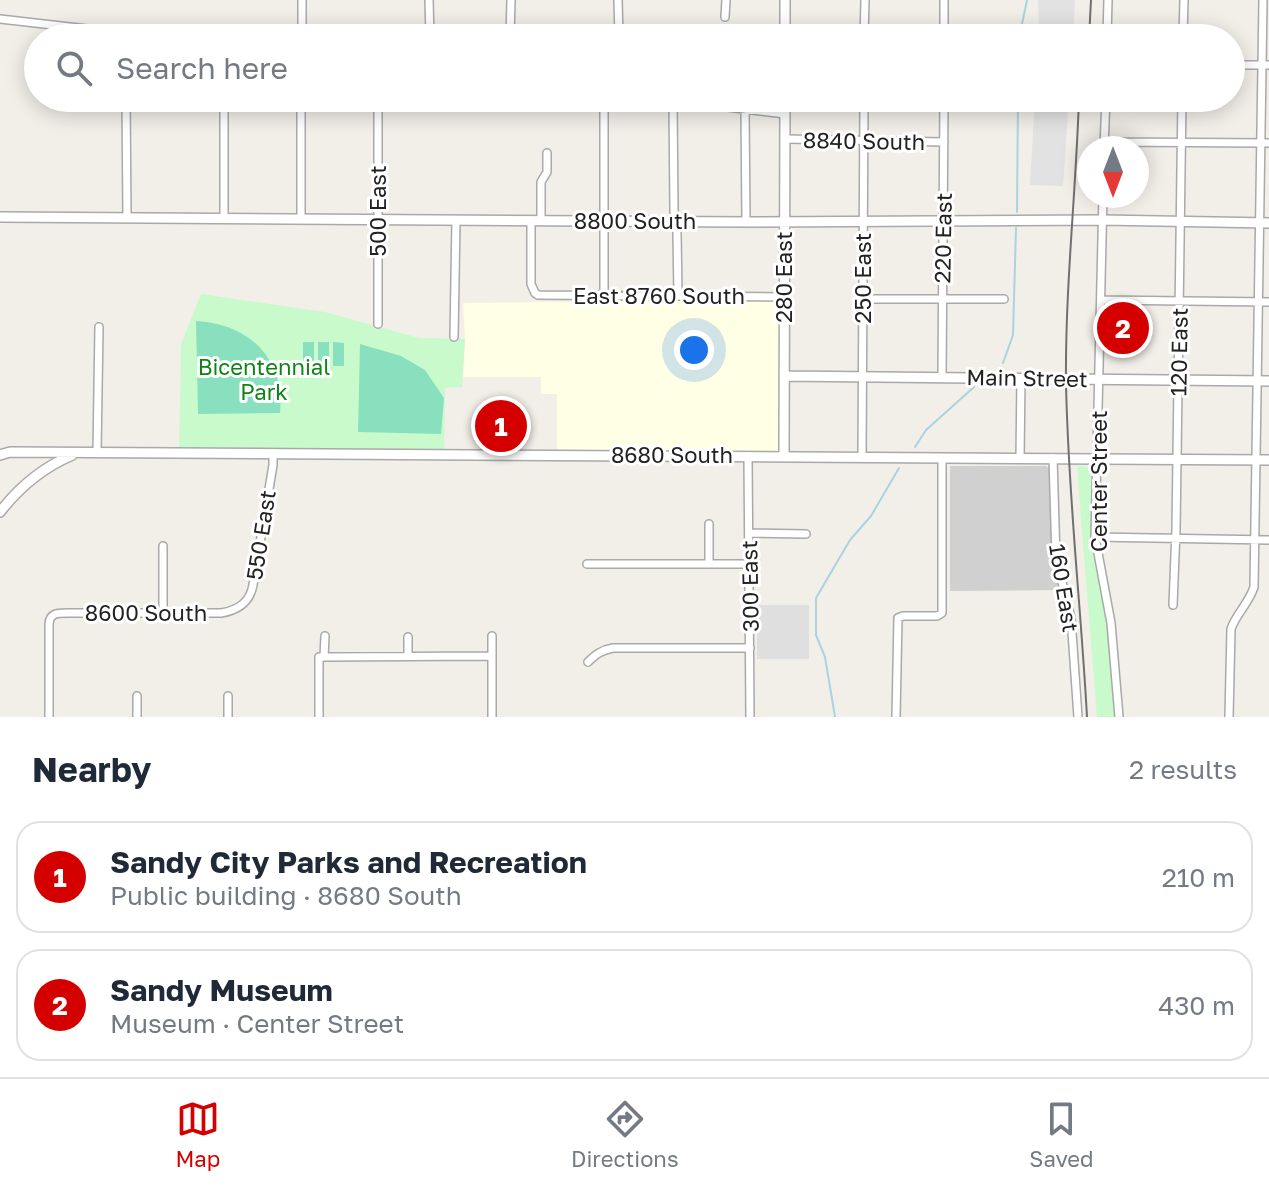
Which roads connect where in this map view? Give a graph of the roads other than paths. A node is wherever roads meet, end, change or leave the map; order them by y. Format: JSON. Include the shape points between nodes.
{"nodes":[{"id":1,"x":302,"y":0,"type":"edge"},
{"id":2,"x":429,"y":0,"type":"edge"},
{"id":3,"x":511,"y":0,"type":"edge"},
{"id":4,"x":618,"y":0,"type":"edge"},
{"id":5,"x":726,"y":0,"type":"edge"},
{"id":6,"x":785,"y":0,"type":"edge"},
{"id":7,"x":865,"y":0,"type":"edge"},
{"id":8,"x":944,"y":0,"type":"edge"},
{"id":9,"x":1108,"y":0,"type":"edge"},
{"id":10,"x":1184,"y":0,"type":"edge"},
{"id":11,"x":1263,"y":0,"type":"edge"},
{"id":12,"x":725,"y":17,"type":"dead end"},
{"id":13,"x":0,"y":19,"type":"edge"},
{"id":14,"x":37,"y":24,"type":"edge"},
{"id":15,"x":302,"y":24,"type":"edge"},
{"id":16,"x":430,"y":24,"type":"edge"},
{"id":17,"x":510,"y":24,"type":"edge"},
{"id":18,"x":619,"y":24,"type":"edge"},
{"id":19,"x":785,"y":24,"type":"edge"},
{"id":20,"x":864,"y":24,"type":"edge"},
{"id":21,"x":944,"y":24,"type":"edge"},
{"id":22,"x":1107,"y":24,"type":"edge"},
{"id":23,"x":1183,"y":24,"type":"edge"},
{"id":24,"x":1265,"y":65,"type":"edge"},
{"id":25,"x":126,"y":112,"type":"edge"},
{"id":26,"x":224,"y":112,"type":"edge"},
{"id":27,"x":301,"y":112,"type":"edge"},
{"id":28,"x":378,"y":112,"type":"edge"},
{"id":29,"x":604,"y":112,"type":"edge"},
{"id":30,"x":673,"y":112,"type":"edge"},
{"id":31,"x":745,"y":112,"type":"edge"},
{"id":32,"x":769,"y":112,"type":"edge"},
{"id":33,"x":864,"y":112,"type":"edge"},
{"id":34,"x":944,"y":112,"type":"edge"},
{"id":35,"x":1105,"y":112,"type":"edge"},
{"id":36,"x":1182,"y":112,"type":"edge"},
{"id":37,"x":785,"y":114,"type":"joint"},
{"id":38,"x":1104,"y":136,"type":"edge"},
{"id":39,"x":785,"y":139,"type":"junction"},
{"id":40,"x":864,"y":141,"type":"junction"},
{"id":41,"x":944,"y":142,"type":"junction"},
{"id":42,"x":1181,"y":143,"type":"junction"},
{"id":43,"x":1265,"y":143,"type":"edge"},
{"id":44,"x":1149,"y":144,"type":"edge"},
{"id":45,"x":547,"y":153,"type":"dead end"},
{"id":46,"x":1103,"y":208,"type":"edge"},
{"id":47,"x":0,"y":217,"type":"edge"},
{"id":48,"x":127,"y":218,"type":"junction"},
{"id":49,"x":224,"y":218,"type":"junction"},
{"id":50,"x":301,"y":219,"type":"junction"},
{"id":51,"x":378,"y":219,"type":"junction"},
{"id":52,"x":456,"y":220,"type":"junction"},
{"id":53,"x":536,"y":220,"type":"junction"},
{"id":54,"x":943,"y":220,"type":"junction"},
{"id":55,"x":1103,"y":220,"type":"junction"},
{"id":56,"x":604,"y":221,"type":"junction"},
{"id":57,"x":674,"y":221,"type":"junction"},
{"id":58,"x":785,"y":221,"type":"junction"},
{"id":59,"x":864,"y":221,"type":"junction"},
{"id":60,"x":1181,"y":221,"type":"junction"},
{"id":61,"x":746,"y":222,"type":"junction"},
{"id":62,"x":1264,"y":222,"type":"edge"},
{"id":63,"x":604,"y":296,"type":"junction"},
{"id":64,"x":678,"y":296,"type":"junction"},
{"id":65,"x":784,"y":297,"type":"junction"},
{"id":66,"x":863,"y":299,"type":"junction"},
{"id":67,"x":942,"y":299,"type":"junction"},
{"id":68,"x":1004,"y":299,"type":"dead end"},
{"id":69,"x":1101,"y":300,"type":"junction"},
{"id":70,"x":1179,"y":301,"type":"junction"},
{"id":71,"x":1258,"y":302,"type":"junction"},
{"id":72,"x":1269,"y":302,"type":"edge"},
{"id":73,"x":378,"y":324,"type":"dead end"},
{"id":74,"x":99,"y":327,"type":"dead end"},
{"id":75,"x":454,"y":337,"type":"dead end"},
{"id":76,"x":784,"y":376,"type":"junction"},
{"id":77,"x":863,"y":377,"type":"junction"},
{"id":78,"x":942,"y":378,"type":"junction"},
{"id":79,"x":1021,"y":378,"type":"junction"},
{"id":80,"x":1099,"y":379,"type":"junction"},
{"id":81,"x":1178,"y":380,"type":"junction"},
{"id":82,"x":1257,"y":381,"type":"junction"},
{"id":83,"x":1269,"y":381,"type":"edge"},
{"id":84,"x":3,"y":451,"type":"edge"},
{"id":85,"x":97,"y":452,"type":"junction"},
{"id":86,"x":75,"y":453,"type":"junction"},
{"id":87,"x":273,"y":453,"type":"junction"},
{"id":88,"x":748,"y":456,"type":"junction"},
{"id":89,"x":784,"y":456,"type":"junction"},
{"id":90,"x":862,"y":457,"type":"junction"},
{"id":91,"x":942,"y":458,"type":"junction"},
{"id":92,"x":1020,"y":458,"type":"junction"},
{"id":93,"x":1053,"y":458,"type":"junction"},
{"id":94,"x":1097,"y":459,"type":"junction"},
{"id":95,"x":1177,"y":459,"type":"junction"},
{"id":96,"x":1256,"y":460,"type":"junction"},
{"id":97,"x":1269,"y":460,"type":"edge"},
{"id":98,"x":0,"y":512,"type":"edge"},
{"id":99,"x":709,"y":524,"type":"dead end"},
{"id":100,"x":749,"y":533,"type":"junction"},
{"id":101,"x":806,"y":534,"type":"dead end"},
{"id":102,"x":1095,"y":537,"type":"junction"},
{"id":103,"x":1176,"y":538,"type":"junction"},
{"id":104,"x":1255,"y":539,"type":"junction"},
{"id":105,"x":1269,"y":540,"type":"edge"},
{"id":106,"x":163,"y":546,"type":"dead end"},
{"id":107,"x":587,"y":564,"type":"dead end"},
{"id":108,"x":709,"y":564,"type":"junction"},
{"id":109,"x":750,"y":564,"type":"junction"},
{"id":110,"x":1173,"y":605,"type":"dead end"},
{"id":111,"x":234,"y":610,"type":"joint"},
{"id":112,"x":163,"y":613,"type":"junction"},
{"id":113,"x":325,"y":636,"type":"dead end"},
{"id":114,"x":492,"y":636,"type":"dead end"},
{"id":115,"x":408,"y":637,"type":"dead end"},
{"id":116,"x":750,"y":648,"type":"junction"},
{"id":117,"x":408,"y":656,"type":"junction"},
{"id":118,"x":491,"y":656,"type":"junction"},
{"id":119,"x":324,"y":657,"type":"junction"},
{"id":120,"x":588,"y":662,"type":"dead end"},
{"id":121,"x":137,"y":696,"type":"dead end"},
{"id":122,"x":228,"y":696,"type":"dead end"},
{"id":123,"x":49,"y":717,"type":"edge"},
{"id":124,"x":137,"y":717,"type":"edge"},
{"id":125,"x":228,"y":717,"type":"edge"},
{"id":126,"x":319,"y":717,"type":"edge"},
{"id":127,"x":492,"y":717,"type":"edge"},
{"id":128,"x":750,"y":717,"type":"edge"},
{"id":129,"x":896,"y":717,"type":"edge"},
{"id":130,"x":1078,"y":717,"type":"edge"},
{"id":131,"x":1119,"y":717,"type":"edge"},
{"id":132,"x":1229,"y":717,"type":"edge"}],
"edges":[{"from":1,"to":15,"type":"street"},
{"from":2,"to":16,"type":"street"},
{"from":3,"to":17,"type":"street"},
{"from":4,"to":18,"type":"street"},
{"from":5,"to":12,"type":"street"},
{"from":6,"to":19,"type":"street"},
{"from":7,"to":20,"type":"street"},
{"from":8,"to":21,"type":"street"},
{"from":9,"to":22,"type":"street"},
{"from":10,"to":23,"type":"street"},
{"from":11,"to":24,"type":"street"},
{"from":13,"to":14,"type":"street"},
{"from":24,"to":43,"type":"street"},
{"from":25,"to":48,"type":"street"},
{"from":26,"to":49,"type":"street"},
{"from":27,"to":50,"type":"street"},
{"from":28,"to":51,"type":"street","name":"500 East"},
{"from":29,"to":56,"type":"street"},
{"from":30,"to":57,"type":"street"},
{"from":31,"to":61,"type":"street"},
{"from":32,"to":37,"type":"street"},
{"from":33,"to":40,"type":"street","name":"250 East"},
{"from":34,"to":41,"type":"street","name":"220 East"},
{"from":35,"to":38,"type":"street"},
{"from":36,"to":42,"type":"street","name":"120 East"},
{"from":37,"to":39,"type":"street","name":"280 East"},
{"from":39,"to":40,"type":"street","name":"8840 South"},
{"from":39,"to":58,"type":"street","name":"280 East"},
{"from":40,"to":41,"type":"street","name":"8840 South"},
{"from":40,"to":59,"type":"street","name":"250 East"},
{"from":41,"to":54,"type":"street","name":"220 East"},
{"from":42,"to":43,"type":"street"},
{"from":42,"to":44,"type":"street"},
{"from":42,"to":60,"type":"street","name":"120 East"},
{"from":43,"to":62,"type":"street"},
{"from":45,"to":53,"type":"street"},
{"from":46,"to":55,"type":"street","name":"Center Street"},
{"from":47,"to":48,"type":"street","name":"8800 South"},
{"from":48,"to":49,"type":"street","name":"8800 South"},
{"from":49,"to":50,"type":"street","name":"8800 South"},
{"from":50,"to":51,"type":"street","name":"8800 South"},
{"from":51,"to":52,"type":"street","name":"8800 South"},
{"from":51,"to":73,"type":"street","name":"500 East"},
{"from":52,"to":53,"type":"street","name":"8800 South"},
{"from":52,"to":75,"type":"street"},
{"from":53,"to":56,"type":"street","name":"8800 South"},
{"from":53,"to":63,"type":"street","name":"East 8760 South","via":[[531,284],[535,293]]},
{"from":54,"to":55,"type":"street","name":"8800 South"},
{"from":54,"to":59,"type":"street","name":"8800 South"},
{"from":54,"to":67,"type":"street","name":"220 East"},
{"from":55,"to":60,"type":"street","name":"8800 South"},
{"from":55,"to":69,"type":"street","name":"Center Street"},
{"from":56,"to":57,"type":"street","name":"8800 South"},
{"from":56,"to":63,"type":"street"},
{"from":57,"to":61,"type":"street","name":"8800 South"},
{"from":57,"to":64,"type":"street"},
{"from":58,"to":59,"type":"street","name":"8800 South"},
{"from":58,"to":61,"type":"street","name":"8800 South"},
{"from":58,"to":65,"type":"street","name":"280 East"},
{"from":59,"to":66,"type":"street","name":"250 East"},
{"from":60,"to":62,"type":"street","name":"8800 South"},
{"from":60,"to":70,"type":"street","name":"120 East"},
{"from":62,"to":71,"type":"street"},
{"from":63,"to":64,"type":"street","name":"East 8760 South"},
{"from":64,"to":65,"type":"street","name":"East 8760 South"},
{"from":65,"to":76,"type":"street","name":"280 East"},
{"from":66,"to":67,"type":"street"},
{"from":66,"to":77,"type":"street","name":"250 East"},
{"from":67,"to":68,"type":"street"},
{"from":67,"to":78,"type":"street","name":"220 East"},
{"from":69,"to":70,"type":"street"},
{"from":69,"to":80,"type":"street","name":"Center Street"},
{"from":70,"to":71,"type":"street"},
{"from":70,"to":81,"type":"street","name":"120 East"},
{"from":71,"to":72,"type":"street"},
{"from":71,"to":82,"type":"street"},
{"from":74,"to":85,"type":"street"},
{"from":76,"to":77,"type":"street","name":"Main Street"},
{"from":76,"to":89,"type":"street","name":"280 East"},
{"from":77,"to":78,"type":"street","name":"Main Street"},
{"from":77,"to":90,"type":"street","name":"250 East"},
{"from":78,"to":79,"type":"street","name":"Main Street"},
{"from":79,"to":80,"type":"street","name":"Main Street"},
{"from":79,"to":92,"type":"street"},
{"from":80,"to":81,"type":"street","name":"Main Street"},
{"from":80,"to":94,"type":"street","name":"Center Street"},
{"from":81,"to":82,"type":"street","name":"Main Street"},
{"from":81,"to":95,"type":"street","name":"120 East"},
{"from":82,"to":83,"type":"street","name":"Main Street"},
{"from":82,"to":96,"type":"street"},
{"from":84,"to":86,"type":"street","name":"8680 South"},
{"from":85,"to":86,"type":"street","name":"8680 South"},
{"from":85,"to":87,"type":"street","name":"8680 South"},
{"from":86,"to":98,"type":"street","via":[[33,476]]},
{"from":87,"to":88,"type":"street","name":"8680 South"},
{"from":87,"to":111,"type":"street","name":"550 East","via":[[252,592]]},
{"from":88,"to":89,"type":"street","name":"8680 South"},
{"from":88,"to":100,"type":"street","name":"300 East"},
{"from":89,"to":90,"type":"street","name":"8680 South"},
{"from":90,"to":91,"type":"street","name":"8680 South"},
{"from":91,"to":92,"type":"street","name":"8680 South"},
{"from":91,"to":129,"type":"street","via":[[942,613],[898,618]]},
{"from":92,"to":93,"type":"street","name":"8680 South"},
{"from":93,"to":94,"type":"street","name":"8680 South"},
{"from":93,"to":130,"type":"street","name":"160 East","via":[[1056,558],[1071,618]]},
{"from":94,"to":95,"type":"street","name":"8680 South"},
{"from":94,"to":102,"type":"street","name":"Center Street"},
{"from":95,"to":96,"type":"street","name":"8680 South"},
{"from":95,"to":103,"type":"street","name":"120 East"},
{"from":96,"to":97,"type":"street","name":"8680 South"},
{"from":96,"to":104,"type":"street"},
{"from":99,"to":108,"type":"street"},
{"from":100,"to":101,"type":"street"},
{"from":100,"to":109,"type":"street","name":"300 East"},
{"from":102,"to":103,"type":"street"},
{"from":102,"to":131,"type":"street","name":"Center Street","via":[[1111,623]]},
{"from":103,"to":104,"type":"street"},
{"from":103,"to":110,"type":"street","name":"120 East"},
{"from":104,"to":105,"type":"street"},
{"from":104,"to":132,"type":"street","via":[[1254,587],[1231,629]]},
{"from":106,"to":112,"type":"street"},
{"from":107,"to":108,"type":"street"},
{"from":108,"to":109,"type":"street"},
{"from":109,"to":116,"type":"street","name":"300 East"},
{"from":111,"to":112,"type":"street","name":"8600 South"},
{"from":112,"to":123,"type":"street","name":"8600 South","via":[[51,617]]},
{"from":113,"to":119,"type":"street"},
{"from":114,"to":118,"type":"street"},
{"from":115,"to":117,"type":"street"},
{"from":116,"to":120,"type":"street","via":[[613,648]]},
{"from":116,"to":128,"type":"street","name":"300 East"},
{"from":117,"to":118,"type":"street"},
{"from":117,"to":119,"type":"street"},
{"from":118,"to":127,"type":"street"},
{"from":119,"to":126,"type":"street","via":[[319,657]]},
{"from":121,"to":124,"type":"street"},
{"from":122,"to":125,"type":"street"}]}
